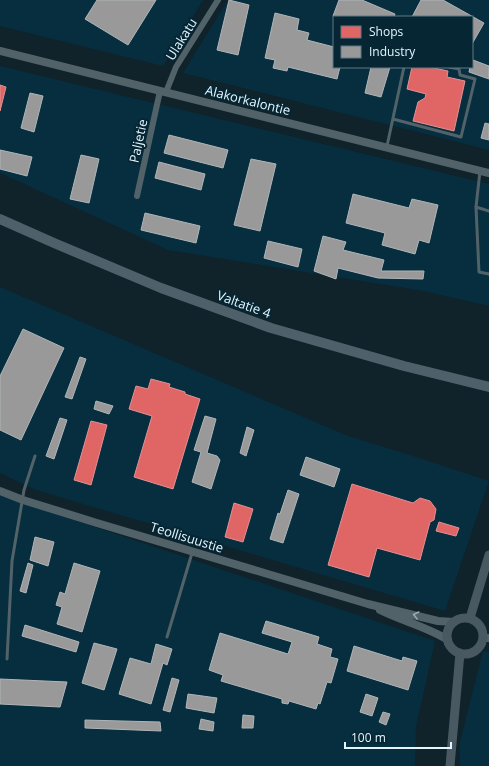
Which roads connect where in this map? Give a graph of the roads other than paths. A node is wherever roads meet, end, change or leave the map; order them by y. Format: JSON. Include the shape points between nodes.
{"nodes":[{"id":1,"x":218,"y":0,"type":"edge"},
{"id":2,"x":0,"y":52,"type":"edge"},
{"id":3,"x":404,"y":68,"type":"edge"},
{"id":4,"x":454,"y":68,"type":"edge"},
{"id":5,"x":163,"y":92,"type":"junction"},
{"id":6,"x":393,"y":120,"type":"junction"},
{"id":7,"x":387,"y":148,"type":"junction"},
{"id":8,"x":480,"y":171,"type":"junction"},
{"id":9,"x":489,"y":173,"type":"edge"},
{"id":10,"x":137,"y":196,"type":"dead end"},
{"id":11,"x":476,"y":207,"type":"junction"},
{"id":12,"x":489,"y":211,"type":"edge"},
{"id":13,"x":0,"y":219,"type":"edge"},
{"id":14,"x":489,"y":274,"type":"edge"},
{"id":15,"x":489,"y":387,"type":"edge"},
{"id":16,"x":35,"y":456,"type":"dead end"},
{"id":17,"x":0,"y":491,"type":"edge"},
{"id":18,"x":23,"y":500,"type":"junction"},
{"id":19,"x":192,"y":551,"type":"junction"},
{"id":20,"x":489,"y":555,"type":"edge"},
{"id":21,"x":368,"y":604,"type":"junction"},
{"id":22,"x":470,"y":618,"type":"junction"},
{"id":23,"x":454,"y":622,"type":"junction"},
{"id":24,"x":167,"y":637,"type":"dead end"},
{"id":25,"x":486,"y":638,"type":"edge"},
{"id":26,"x":448,"y":640,"type":"junction"},
{"id":27,"x":460,"y":653,"type":"junction"},
{"id":28,"x":7,"y":659,"type":"dead end"},
{"id":29,"x":450,"y":766,"type":"edge"}],
"edges":[{"from":1,"to":5,"type":"street","name":"Ulakatu"},
{"from":2,"to":5,"type":"street","name":"Alakorkalontie"},
{"from":3,"to":6,"type":"lane"},
{"from":4,"to":6,"type":"lane","via":[[459,69],[460,75],[476,79],[461,137]]},
{"from":5,"to":7,"type":"street","name":"Alakorkalontie"},
{"from":5,"to":10,"type":"street","name":"Paljetie"},
{"from":6,"to":7,"type":"lane"},
{"from":7,"to":8,"type":"street","name":"Alakorkalontie"},
{"from":8,"to":9,"type":"street","name":"Alakorkalontie"},
{"from":8,"to":11,"type":"lane"},
{"from":11,"to":12,"type":"lane"},
{"from":11,"to":14,"type":"lane","via":[[480,272]]},
{"from":13,"to":15,"type":"highway","name":"Valtatie 4","via":[[161,288],[271,328]]},
{"from":16,"to":18,"type":"lane"},
{"from":17,"to":18,"type":"street","name":"Teollisuustie"},
{"from":18,"to":19,"type":"street","name":"Teollisuustie"},
{"from":18,"to":28,"type":"lane","via":[[12,561]]},
{"from":19,"to":21,"type":"street","name":"Teollisuustie"},
{"from":19,"to":24,"type":"lane"},
{"from":20,"to":22,"type":"main road"},
{"from":23,"to":21,"type":"street","name":"Teollisuustie","one_way":true},
{"from":21,"to":26,"type":"street","name":"Teollisuustie"},
{"from":22,"to":23,"type":"main road"},
{"from":22,"to":25,"type":"main road","via":[[478,624]]},
{"from":23,"to":26,"type":"main road","via":[[449,628]]},
{"from":25,"to":27,"type":"main road","via":[[475,650]]},
{"from":26,"to":27,"type":"main road","via":[[450,646]]},
{"from":27,"to":29,"type":"main road"}]}
